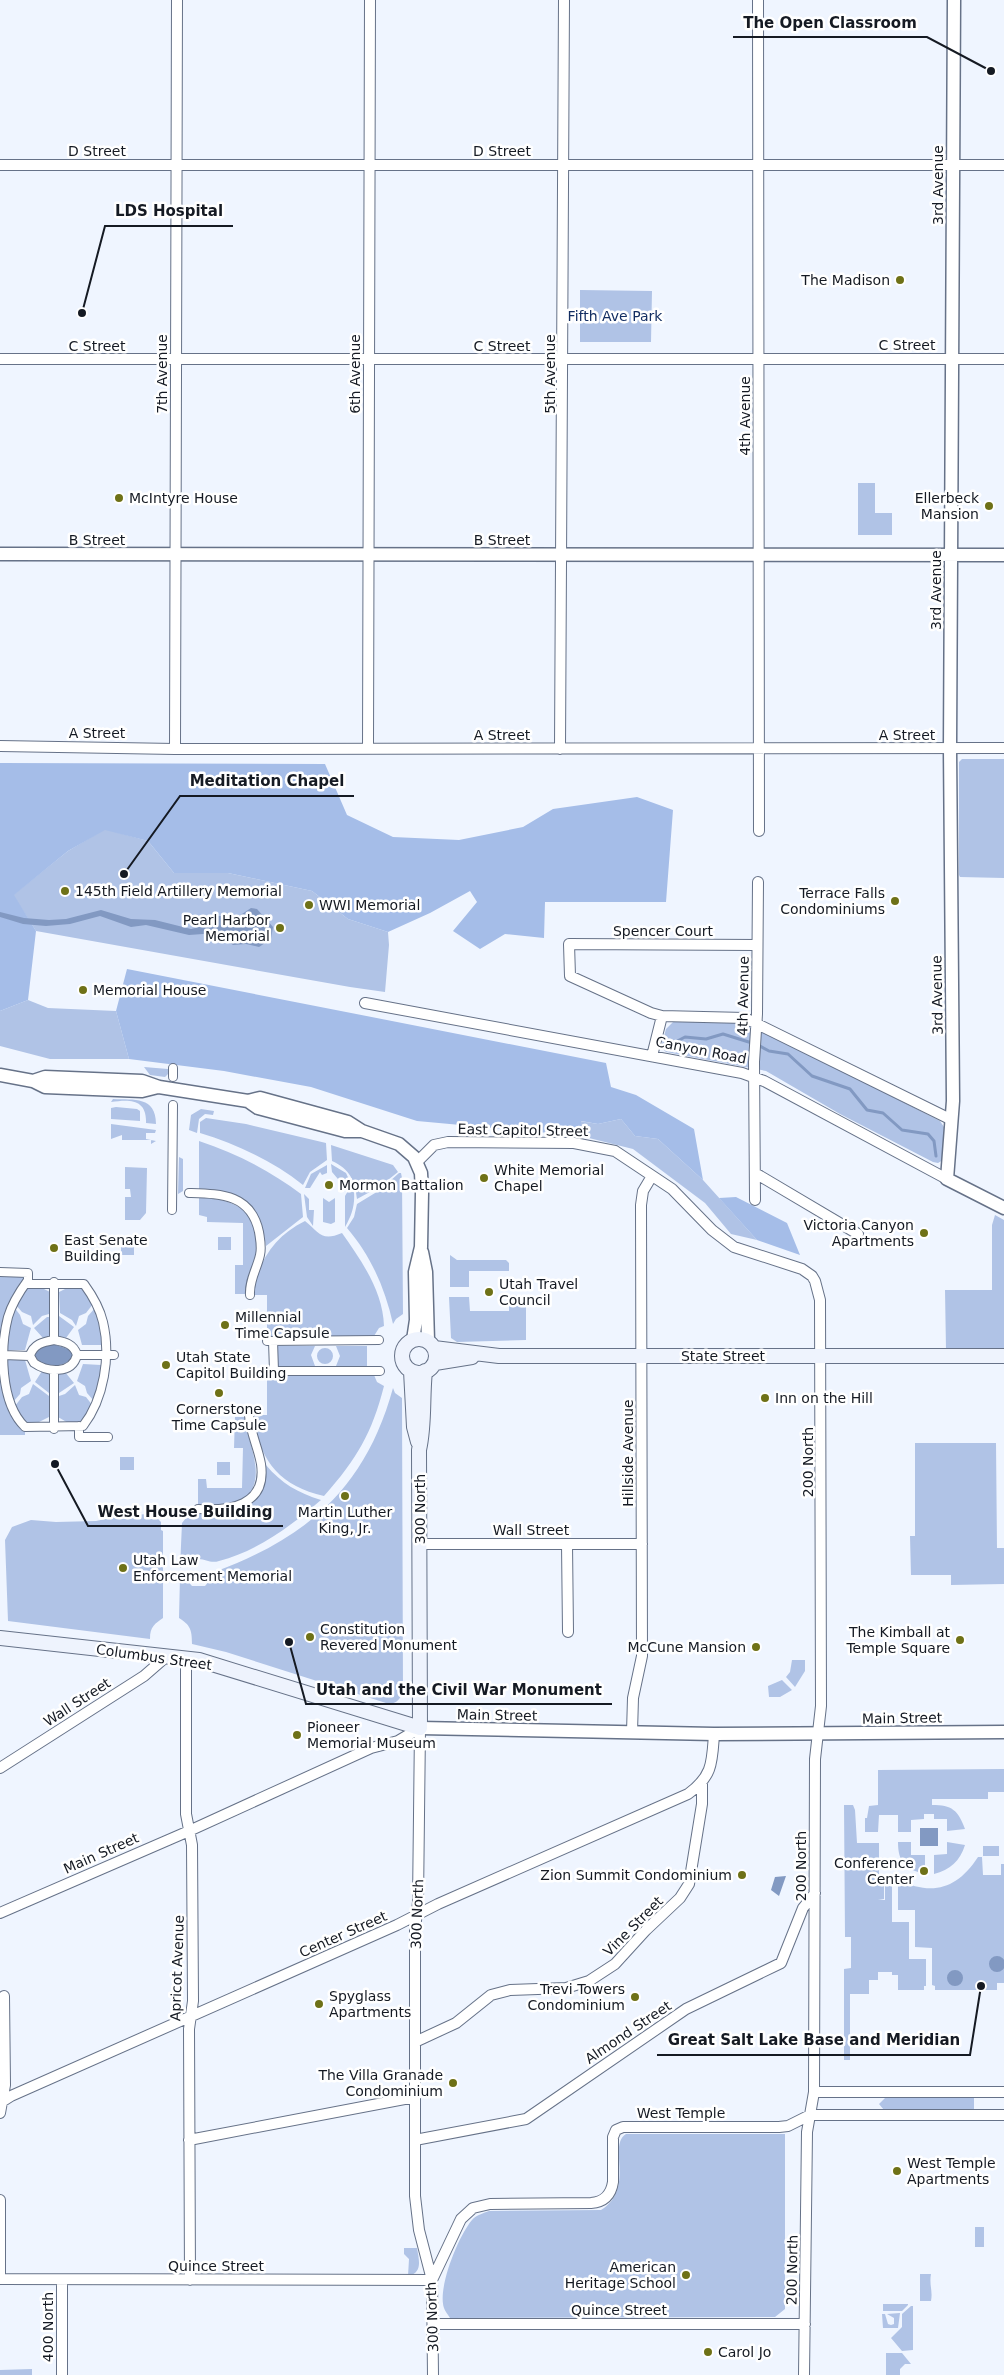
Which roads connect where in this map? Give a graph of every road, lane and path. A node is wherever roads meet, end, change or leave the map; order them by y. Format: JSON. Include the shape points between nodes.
{"nodes":[{"id":1,"x":177,"y":0,"type":"edge"},
{"id":2,"x":370,"y":0,"type":"edge"},
{"id":3,"x":564,"y":0,"type":"edge"},
{"id":4,"x":758,"y":0,"type":"edge"},
{"id":5,"x":954,"y":0,"type":"edge"},
{"id":6,"x":0,"y":165,"type":"edge"},
{"id":7,"x":176,"y":165,"type":"junction"},
{"id":8,"x":369,"y":165,"type":"junction"},
{"id":9,"x":564,"y":165,"type":"junction"},
{"id":10,"x":758,"y":165,"type":"junction"},
{"id":11,"x":953,"y":165,"type":"junction"},
{"id":12,"x":1004,"y":165,"type":"edge"},
{"id":13,"x":369,"y":359,"type":"junction"},
{"id":14,"x":952,"y":359,"type":"junction"},
{"id":15,"x":1004,"y":359,"type":"edge"},
{"id":16,"x":0,"y":360,"type":"edge"},
{"id":17,"x":175,"y":360,"type":"junction"},
{"id":18,"x":564,"y":360,"type":"junction"},
{"id":19,"x":758,"y":360,"type":"junction"},
{"id":20,"x":0,"y":554,"type":"edge"},
{"id":21,"x":176,"y":554,"type":"junction"},
{"id":22,"x":369,"y":554,"type":"junction"},
{"id":23,"x":759,"y":554,"type":"junction"},
{"id":24,"x":562,"y":555,"type":"junction"},
{"id":25,"x":951,"y":555,"type":"junction"},
{"id":26,"x":1004,"y":555,"type":"edge"},
{"id":27,"x":0,"y":746,"type":"edge"},
{"id":28,"x":368,"y":748,"type":"junction"},
{"id":29,"x":950,"y":748,"type":"junction"},
{"id":30,"x":1004,"y":748,"type":"edge"},
{"id":31,"x":175,"y":749,"type":"junction"},
{"id":32,"x":560,"y":749,"type":"junction"},
{"id":33,"x":758,"y":749,"type":"junction"},
{"id":34,"x":759,"y":831,"type":"dead end"},
{"id":35,"x":758,"y":882,"type":"dead end"},
{"id":36,"x":570,"y":944,"type":"joint"},
{"id":37,"x":757,"y":945,"type":"junction"},
{"id":38,"x":365,"y":1003,"type":"dead end"},
{"id":39,"x":662,"y":1016,"type":"junction"},
{"id":40,"x":757,"y":1023,"type":"junction"},
{"id":41,"x":652,"y":1056,"type":"junction"},
{"id":42,"x":173,"y":1068,"type":"dead end"},
{"id":43,"x":0,"y":1075,"type":"edge"},
{"id":44,"x":754,"y":1076,"type":"junction"},
{"id":45,"x":173,"y":1077,"type":"dead end"},
{"id":46,"x":173,"y":1105,"type":"dead end"},
{"id":47,"x":952,"y":1120,"type":"junction"},
{"id":48,"x":417,"y":1162,"type":"junction"},
{"id":49,"x":755,"y":1173,"type":"junction"},
{"id":50,"x":652,"y":1176,"type":"junction"},
{"id":51,"x":947,"y":1180,"type":"junction"},
{"id":52,"x":190,"y":1193,"type":"dead end"},
{"id":53,"x":755,"y":1200,"type":"dead end"},
{"id":54,"x":1004,"y":1208,"type":"edge"},
{"id":55,"x":172,"y":1210,"type":"dead end"},
{"id":56,"x":858,"y":1234,"type":"dead end"},
{"id":57,"x":421,"y":1247,"type":"junction"},
{"id":58,"x":0,"y":1272,"type":"edge"},
{"id":59,"x":28,"y":1280,"type":"junction"},
{"id":60,"x":54,"y":1283,"type":"junction"},
{"id":61,"x":250,"y":1295,"type":"dead end"},
{"id":62,"x":54,"y":1340,"type":"junction"},
{"id":63,"x":379,"y":1340,"type":"dead end"},
{"id":64,"x":413,"y":1340,"type":"junction"},
{"id":65,"x":431,"y":1344,"type":"junction"},
{"id":66,"x":105,"y":1355,"type":"junction"},
{"id":67,"x":114,"y":1355,"type":"dead end"},
{"id":68,"x":487,"y":1355,"type":"junction"},
{"id":69,"x":4,"y":1356,"type":"junction"},
{"id":70,"x":30,"y":1356,"type":"junction"},
{"id":71,"x":77,"y":1356,"type":"junction"},
{"id":72,"x":641,"y":1356,"type":"junction"},
{"id":73,"x":1004,"y":1356,"type":"edge"},
{"id":74,"x":821,"y":1357,"type":"junction"},
{"id":75,"x":959,"y":1358,"type":"junction"},
{"id":76,"x":1004,"y":1364,"type":"edge"},
{"id":77,"x":430,"y":1367,"type":"junction"},
{"id":78,"x":54,"y":1370,"type":"junction"},
{"id":79,"x":380,"y":1371,"type":"dead end"},
{"id":80,"x":410,"y":1371,"type":"junction"},
{"id":81,"x":249,"y":1415,"type":"dead end"},
{"id":82,"x":79,"y":1426,"type":"junction"},
{"id":83,"x":54,"y":1428,"type":"junction"},
{"id":84,"x":108,"y":1437,"type":"dead end"},
{"id":85,"x":419,"y":1450,"type":"junction"},
{"id":86,"x":198,"y":1509,"type":"dead end"},
{"id":87,"x":420,"y":1544,"type":"junction"},
{"id":88,"x":567,"y":1544,"type":"junction"},
{"id":89,"x":642,"y":1544,"type":"junction"},
{"id":90,"x":568,"y":1632,"type":"dead end"},
{"id":91,"x":0,"y":1638,"type":"edge"},
{"id":92,"x":167,"y":1656,"type":"junction"},
{"id":93,"x":186,"y":1658,"type":"junction"},
{"id":94,"x":420,"y":1728,"type":"junction"},
{"id":95,"x":632,"y":1732,"type":"junction"},
{"id":96,"x":1004,"y":1732,"type":"edge"},
{"id":97,"x":714,"y":1734,"type":"junction"},
{"id":98,"x":818,"y":1734,"type":"junction"},
{"id":99,"x":0,"y":1768,"type":"edge"},
{"id":100,"x":702,"y":1784,"type":"junction"},
{"id":101,"x":190,"y":1831,"type":"junction"},
{"id":102,"x":815,"y":1893,"type":"junction"},
{"id":103,"x":0,"y":1913,"type":"edge"},
{"id":104,"x":417,"y":1915,"type":"junction"},
{"id":105,"x":4,"y":1996,"type":"dead end"},
{"id":106,"x":191,"y":2016,"type":"junction"},
{"id":107,"x":415,"y":2042,"type":"junction"},
{"id":108,"x":814,"y":2092,"type":"junction"},
{"id":109,"x":1004,"y":2092,"type":"edge"},
{"id":110,"x":415,"y":2097,"type":"junction"},
{"id":111,"x":1,"y":2102,"type":"edge"},
{"id":112,"x":0,"y":2113,"type":"edge"},
{"id":113,"x":810,"y":2115,"type":"junction"},
{"id":114,"x":1004,"y":2115,"type":"edge"},
{"id":115,"x":189,"y":2140,"type":"junction"},
{"id":116,"x":415,"y":2140,"type":"junction"},
{"id":117,"x":0,"y":2200,"type":"edge"},
{"id":118,"x":0,"y":2279,"type":"edge"},
{"id":119,"x":62,"y":2280,"type":"junction"},
{"id":120,"x":190,"y":2280,"type":"junction"},
{"id":121,"x":432,"y":2280,"type":"junction"},
{"id":122,"x":433,"y":2324,"type":"junction"},
{"id":123,"x":805,"y":2324,"type":"junction"},
{"id":124,"x":62,"y":2375,"type":"edge"},
{"id":125,"x":433,"y":2375,"type":"edge"},
{"id":126,"x":804,"y":2375,"type":"edge"}],
"edges":[{"from":1,"to":7,"type":"street","name":"7th Avenue"},
{"from":2,"to":8,"type":"street","name":"6th Avenue"},
{"from":3,"to":9,"type":"street","name":"5th Avenue"},
{"from":4,"to":10,"type":"street","name":"4th Avenue"},
{"from":5,"to":11,"type":"street","name":"3rd Avenue"},
{"from":6,"to":7,"type":"street","name":"D Street"},
{"from":7,"to":8,"type":"street","name":"D Street"},
{"from":7,"to":17,"type":"street","name":"7th Avenue"},
{"from":8,"to":9,"type":"street","name":"D Street"},
{"from":8,"to":13,"type":"street","name":"6th Avenue"},
{"from":9,"to":10,"type":"street","name":"D Street"},
{"from":9,"to":18,"type":"street","name":"5th Avenue"},
{"from":10,"to":11,"type":"street","name":"D Street"},
{"from":10,"to":19,"type":"street","name":"4th Avenue"},
{"from":11,"to":12,"type":"street","name":"D Street"},
{"from":11,"to":14,"type":"street","name":"3rd Avenue"},
{"from":13,"to":17,"type":"street","name":"C Street"},
{"from":13,"to":18,"type":"street","name":"C Street"},
{"from":13,"to":22,"type":"street","name":"6th Avenue"},
{"from":14,"to":15,"type":"street","name":"C Street"},
{"from":14,"to":19,"type":"street","name":"C Street"},
{"from":14,"to":25,"type":"street","name":"3rd Avenue"},
{"from":16,"to":17,"type":"street","name":"C Street"},
{"from":17,"to":21,"type":"street","name":"7th Avenue"},
{"from":18,"to":19,"type":"street","name":"C Street"},
{"from":18,"to":24,"type":"street","name":"5th Avenue"},
{"from":19,"to":23,"type":"street","name":"4th Avenue"},
{"from":20,"to":21,"type":"street","name":"B Street"},
{"from":21,"to":22,"type":"street","name":"B Street"},
{"from":21,"to":31,"type":"street","name":"7th Avenue"},
{"from":22,"to":24,"type":"street","name":"B Street"},
{"from":22,"to":28,"type":"street","name":"6th Avenue"},
{"from":23,"to":24,"type":"street","name":"B Street"},
{"from":23,"to":25,"type":"street","name":"B Street"},
{"from":23,"to":33,"type":"street","name":"4th Avenue"},
{"from":24,"to":32,"type":"street","name":"5th Avenue"},
{"from":25,"to":26,"type":"street","name":"B Street"},
{"from":25,"to":29,"type":"street","name":"3rd Avenue"},
{"from":27,"to":31,"type":"street","name":"A Street"},
{"from":28,"to":31,"type":"street","name":"A Street"},
{"from":28,"to":32,"type":"street","name":"A Street"},
{"from":29,"to":30,"type":"street","name":"A Street"},
{"from":29,"to":33,"type":"street","name":"A Street"},
{"from":29,"to":47,"type":"street","name":"3rd Avenue"},
{"from":32,"to":33,"type":"street","name":"A Street"},
{"from":33,"to":34,"type":"street","name":"4th Avenue"},
{"from":35,"to":37,"type":"street","name":"4th Avenue"},
{"from":36,"to":37,"type":"street","name":"Spencer Court"},
{"from":36,"to":39,"type":"street","name":"Canyon Road","via":[[570,976],[644,1011]]},
{"from":37,"to":40,"type":"street","name":"4th Avenue"},
{"from":38,"to":41,"type":"street","name":"Canyon Road"},
{"from":39,"to":40,"type":"street","name":"Canyon Road","via":[[741,1016]]},
{"from":39,"to":41,"type":"street"},
{"from":40,"to":44,"type":"street","name":"4th Avenue"},
{"from":40,"to":47,"type":"street","name":"Canyon Road"},
{"from":41,"to":44,"type":"street","name":"Canyon Road"},
{"from":42,"to":45,"type":"street"},
{"from":43,"to":48,"type":"street","via":[[33,1081],[45,1087],[142,1091],[158,1087],[248,1100],[258,1108],[345,1131],[362,1131],[403,1146]]},
{"from":44,"to":49,"type":"street","name":"4th Avenue"},
{"from":44,"to":51,"type":"street","name":"Canyon Road"},
{"from":46,"to":55,"type":"street"},
{"from":47,"to":51,"type":"street","name":"3rd Avenue"},
{"from":48,"to":50,"type":"street","name":"East Capitol Street","via":[[434,1145],[442,1142],[574,1142],[615,1151]]},
{"from":48,"to":57,"type":"street","via":[[421,1173]]},
{"from":49,"to":53,"type":"street","name":"4th Avenue"},
{"from":49,"to":56,"type":"street"},
{"from":50,"to":72,"type":"street","name":"Hillside Avenue","via":[[643,1191],[641,1205]]},
{"from":50,"to":74,"type":"street","name":"East Capitol Street","via":[[680,1196],[712,1230],[734,1247],[802,1269],[812,1276],[820,1300]]},
{"from":51,"to":54,"type":"street","name":"Canyon Road"},
{"from":52,"to":61,"type":"street","via":[[226,1195],[247,1208],[256,1221],[261,1241],[260,1254],[252,1275]]},
{"from":57,"to":64,"type":"street","via":[[415,1272]]},
{"from":57,"to":65,"type":"street"},
{"from":58,"to":59,"type":"street","via":[[28,1273]]},
{"from":59,"to":60,"type":"street","via":[[28,1284]]},
{"from":59,"to":69,"type":"street","via":[[8,1317]]},
{"from":60,"to":62,"type":"street"},
{"from":60,"to":66,"type":"street","via":[[84,1284],[103,1322]]},
{"from":62,"to":70,"type":"street","via":[[37,1345]]},
{"from":62,"to":71,"type":"street","via":[[70,1344]]},
{"from":63,"to":79,"type":"street","via":[[270,1341],[270,1371]]},
{"from":64,"to":65,"type":"main road"},
{"from":64,"to":80,"type":"main road","via":[[405,1346],[402,1356]]},
{"from":65,"to":68,"type":"main road","name":"State Street"},
{"from":65,"to":77,"type":"main road"},
{"from":66,"to":67,"type":"street"},
{"from":66,"to":71,"type":"street"},
{"from":66,"to":82,"type":"street","via":[[100,1395],[89,1419]]},
{"from":68,"to":72,"type":"main road","name":"State Street"},
{"from":68,"to":77,"type":"main road","name":"State Street"},
{"from":69,"to":70,"type":"street"},
{"from":69,"to":83,"type":"street","via":[[6,1392],[20,1422],[25,1427]]},
{"from":70,"to":78,"type":"street","via":[[37,1366]]},
{"from":71,"to":78,"type":"street","via":[[69,1366]]},
{"from":72,"to":74,"type":"main road","name":"State Street"},
{"from":72,"to":89,"type":"street","name":"Hillside Avenue"},
{"from":73,"to":75,"type":"main road","name":"State Street"},
{"from":74,"to":75,"type":"main road","name":"State Street"},
{"from":74,"to":98,"type":"street","name":"200 North","via":[[822,1706]]},
{"from":75,"to":76,"type":"main road","name":"State Street"},
{"from":77,"to":80,"type":"main road"},
{"from":77,"to":85,"type":"main road","name":"300 North","via":[[423,1392],[424,1428]]},
{"from":78,"to":83,"type":"street"},
{"from":80,"to":85,"type":"main road","name":"300 North"},
{"from":81,"to":86,"type":"street","via":[[261,1465],[253,1496],[238,1507]]},
{"from":82,"to":83,"type":"street"},
{"from":82,"to":84,"type":"street","via":[[80,1437]]},
{"from":85,"to":87,"type":"main road","name":"300 North"},
{"from":87,"to":88,"type":"street","name":"Wall Street"},
{"from":87,"to":94,"type":"main road","name":"300 North"},
{"from":88,"to":89,"type":"street","name":"Wall Street"},
{"from":88,"to":90,"type":"street"},
{"from":89,"to":95,"type":"street","name":"Hillside Avenue","via":[[642,1656],[633,1698]]},
{"from":91,"to":92,"type":"main road","name":"Columbus Street"},
{"from":92,"to":93,"type":"main road","name":"Columbus Street"},
{"from":92,"to":99,"type":"street","name":"Wall Street","via":[[144,1676]]},
{"from":93,"to":94,"type":"main road","name":"Columbus Street"},
{"from":93,"to":101,"type":"street","name":"Apricot Avenue","via":[[186,1814]]},
{"from":94,"to":95,"type":"street","name":"Main Street"},
{"from":94,"to":101,"type":"street","name":"Main Street","via":[[398,1741],[371,1748]]},
{"from":94,"to":104,"type":"street","name":"300 North"},
{"from":95,"to":97,"type":"street","name":"Main Street"},
{"from":96,"to":98,"type":"street","name":"Main Street"},
{"from":97,"to":98,"type":"street","name":"Main Street"},
{"from":97,"to":100,"type":"street","via":[[712,1762]]},
{"from":98,"to":102,"type":"street","name":"200 North","via":[[815,1759]]},
{"from":100,"to":104,"type":"street","name":"Center Street","via":[[688,1794]]},
{"from":100,"to":107,"type":"street","name":"Vine Street","via":[[702,1804],[689,1884],[680,1898],[615,1964],[589,1981],[566,1988],[510,1990],[491,1995],[456,2023]]},
{"from":101,"to":103,"type":"street","name":"Main Street"},
{"from":101,"to":106,"type":"street","name":"Apricot Avenue"},
{"from":102,"to":108,"type":"street","name":"200 North"},
{"from":102,"to":116,"type":"street","name":"Almond Street","via":[[803,1908],[781,1964],[686,2009],[526,2119]]},
{"from":104,"to":106,"type":"street","name":"Center Street"},
{"from":104,"to":107,"type":"street","name":"300 North"},
{"from":105,"to":111,"type":"street","via":[[4,2085]]},
{"from":106,"to":111,"type":"street","name":"Center Street"},
{"from":106,"to":115,"type":"street","name":"Apricot Avenue"},
{"from":107,"to":110,"type":"street","name":"300 North"},
{"from":108,"to":109,"type":"street"},
{"from":108,"to":113,"type":"street","name":"200 North"},
{"from":110,"to":115,"type":"street"},
{"from":110,"to":116,"type":"street","name":"300 North"},
{"from":111,"to":112,"type":"street"},
{"from":113,"to":114,"type":"street","name":"West Temple"},
{"from":113,"to":121,"type":"street","name":"West Temple","via":[[779,2127],[619,2128],[613,2137],[612,2189],[604,2199],[591,2203],[490,2204],[473,2208],[461,2219]]},
{"from":113,"to":123,"type":"street","name":"200 North","via":[[807,2132]]},
{"from":115,"to":120,"type":"street","name":"Apricot Avenue"},
{"from":116,"to":121,"type":"street","name":"300 North","via":[[416,2204]]},
{"from":117,"to":118,"type":"street"},
{"from":118,"to":119,"type":"street","name":"Quince Street"},
{"from":119,"to":120,"type":"street","name":"Quince Street"},
{"from":119,"to":124,"type":"street","name":"400 North"},
{"from":120,"to":121,"type":"street","name":"Quince Street"},
{"from":121,"to":122,"type":"street","name":"300 North"},
{"from":122,"to":123,"type":"street","name":"Quince Street"},
{"from":122,"to":125,"type":"street","name":"300 North"},
{"from":123,"to":126,"type":"street","name":"200 North"}]}
